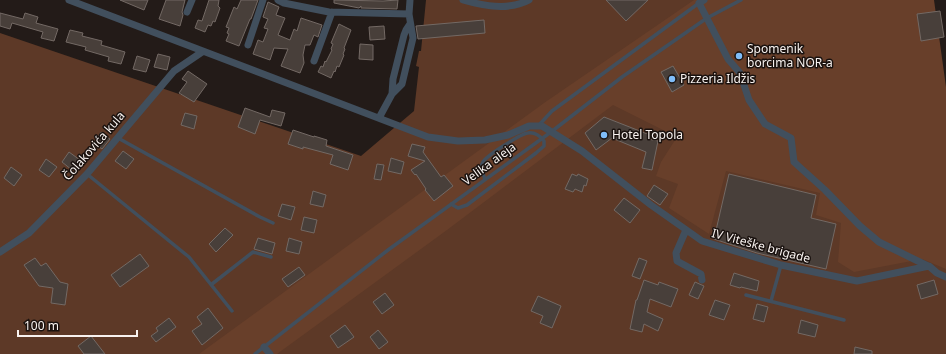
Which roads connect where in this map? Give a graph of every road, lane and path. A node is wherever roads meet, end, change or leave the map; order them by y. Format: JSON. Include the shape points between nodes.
{"nodes":[{"id":1,"x":69,"y":0,"type":"edge"},
{"id":2,"x":192,"y":0,"type":"edge"},
{"id":3,"x":263,"y":0,"type":"edge"},
{"id":4,"x":410,"y":0,"type":"edge"},
{"id":5,"x":463,"y":0,"type":"edge"},
{"id":6,"x":529,"y":0,"type":"edge"},
{"id":7,"x":741,"y":0,"type":"edge"},
{"id":8,"x":282,"y":1,"type":"edge"},
{"id":9,"x":702,"y":2,"type":"edge"},
{"id":10,"x":187,"y":12,"type":"dead end"},
{"id":11,"x":332,"y":12,"type":"junction"},
{"id":12,"x":408,"y":14,"type":"junction"},
{"id":13,"x":707,"y":18,"type":"junction"},
{"id":14,"x":248,"y":45,"type":"dead end"},
{"id":15,"x":202,"y":52,"type":"junction"},
{"id":16,"x":314,"y":61,"type":"dead end"},
{"id":17,"x":379,"y":118,"type":"junction"},
{"id":18,"x":538,"y":125,"type":"junction"},
{"id":19,"x":551,"y":132,"type":"junction"},
{"id":20,"x":118,"y":138,"type":"junction"},
{"id":21,"x":542,"y":138,"type":"junction"},
{"id":22,"x":87,"y":174,"type":"junction"},
{"id":23,"x":485,"y":179,"type":"junction"},
{"id":24,"x":451,"y":204,"type":"junction"},
{"id":25,"x":273,"y":223,"type":"dead end"},
{"id":26,"x":686,"y":230,"type":"junction"},
{"id":27,"x":0,"y":252,"type":"edge"},
{"id":28,"x":271,"y":257,"type":"dead end"},
{"id":29,"x":781,"y":265,"type":"junction"},
{"id":30,"x":929,"y":266,"type":"junction"},
{"id":31,"x":946,"y":277,"type":"edge"},
{"id":32,"x":702,"y":280,"type":"dead end"},
{"id":33,"x":212,"y":284,"type":"junction"},
{"id":34,"x":746,"y":295,"type":"dead end"},
{"id":35,"x":771,"y":301,"type":"junction"},
{"id":36,"x":232,"y":311,"type":"dead end"},
{"id":37,"x":844,"y":320,"type":"dead end"},
{"id":38,"x":264,"y":347,"type":"junction"},
{"id":39,"x":255,"y":354,"type":"edge"},
{"id":40,"x":270,"y":354,"type":"edge"}],
"edges":[{"from":1,"to":15,"type":"street"},
{"from":2,"to":10,"type":"street"},
{"from":3,"to":14,"type":"street"},
{"from":4,"to":12,"type":"street"},
{"from":5,"to":6,"type":"street","via":[[500,7]]},
{"from":7,"to":13,"type":"lane","name":"Velika aleja"},
{"from":8,"to":11,"type":"street"},
{"from":9,"to":13,"type":"street"},
{"from":9,"to":18,"type":"lane"},
{"from":11,"to":12,"type":"street"},
{"from":11,"to":16,"type":"street"},
{"from":12,"to":17,"type":"street","via":[[410,24],[402,43],[392,94]]},
{"from":13,"to":19,"type":"lane","name":"Velika aleja","via":[[622,77]]},
{"from":13,"to":30,"type":"street","via":[[728,59],[740,73],[749,100],[765,124],[791,138],[794,162],[879,242]]},
{"from":15,"to":17,"type":"street"},
{"from":15,"to":20,"type":"street","name":"Čolakovića kula","via":[[174,71]]},
{"from":17,"to":18,"type":"street","via":[[428,137],[458,141],[485,140]]},
{"from":18,"to":19,"type":"street","name":"IV Viteške brigade"},
{"from":19,"to":21,"type":"lane","name":"Velika aleja"},
{"from":19,"to":26,"type":"street","name":"IV Viteške brigade","via":[[582,151]]},
{"from":20,"to":22,"type":"street","name":"Čolakovića kula"},
{"from":20,"to":25,"type":"lane"},
{"from":21,"to":23,"type":"lane","name":"Velika aleja"},
{"from":21,"to":23,"type":"lane","via":[[527,132],[496,151],[483,161],[481,168]]},
{"from":21,"to":24,"type":"lane","via":[[544,146],[540,150],[466,205],[458,208]]},
{"from":22,"to":27,"type":"street","name":"Čolakovića kula","via":[[29,233]]},
{"from":22,"to":33,"type":"lane","via":[[189,257]]},
{"from":23,"to":24,"type":"lane","name":"Velika aleja"},
{"from":24,"to":38,"type":"lane","name":"Velika aleja"},
{"from":26,"to":29,"type":"street","name":"IV Viteške brigade","via":[[702,241]]},
{"from":26,"to":32,"type":"street","via":[[676,253],[677,261],[700,274]]},
{"from":28,"to":33,"type":"lane","via":[[253,252]]},
{"from":29,"to":30,"type":"street","name":"IV Viteške brigade","via":[[857,281]]},
{"from":29,"to":35,"type":"lane"},
{"from":30,"to":31,"type":"street"},
{"from":33,"to":36,"type":"lane"},
{"from":34,"to":35,"type":"lane"},
{"from":35,"to":37,"type":"lane"},
{"from":38,"to":39,"type":"lane","name":"Velika aleja"},
{"from":38,"to":40,"type":"street"}]}
